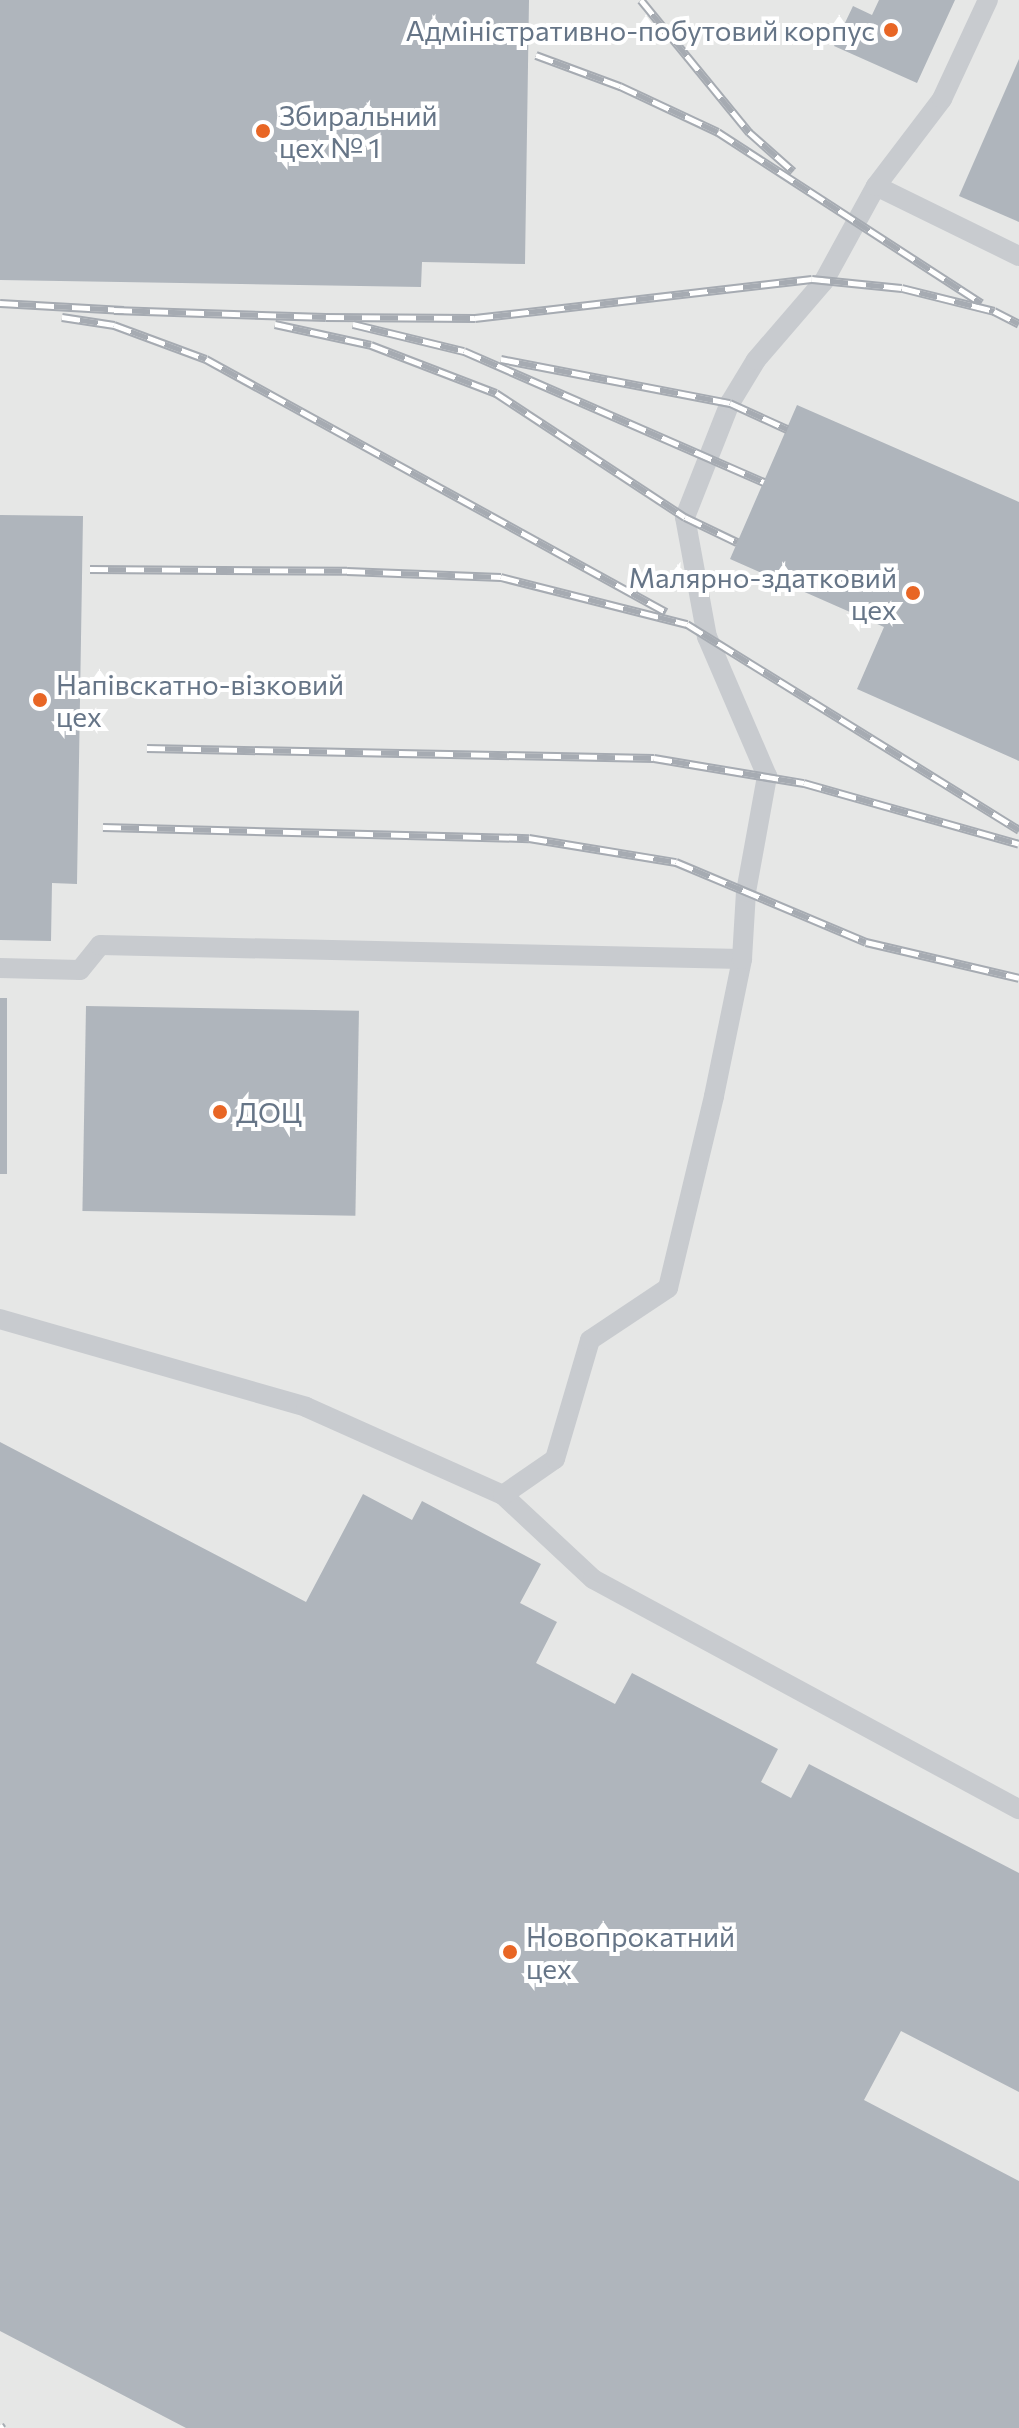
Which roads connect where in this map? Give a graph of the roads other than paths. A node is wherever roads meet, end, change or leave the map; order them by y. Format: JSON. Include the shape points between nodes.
{"nodes":[{"id":1,"x":988,"y":0,"type":"edge"},
{"id":2,"x":876,"y":186,"type":"junction"},
{"id":3,"x":1019,"y":256,"type":"edge"},
{"id":4,"x":742,"y":959,"type":"junction"},
{"id":5,"x":0,"y":968,"type":"edge"},
{"id":6,"x":0,"y":1319,"type":"edge"},
{"id":7,"x":503,"y":1495,"type":"junction"},
{"id":8,"x":1019,"y":1809,"type":"edge"}],
"edges":[{"from":1,"to":2,"type":"lane","via":[[942,99]]},
{"from":2,"to":3,"type":"lane"},
{"from":2,"to":4,"type":"lane","via":[[824,281],[756,360],[730,403],[685,517],[707,637],[767,776],[746,892]]},
{"from":4,"to":5,"type":"lane","via":[[100,945],[80,970]]},
{"from":4,"to":7,"type":"lane","via":[[668,1288],[590,1340],[555,1459]]},
{"from":6,"to":7,"type":"lane","via":[[306,1407]]},
{"from":7,"to":8,"type":"lane","via":[[593,1579]]}]}
